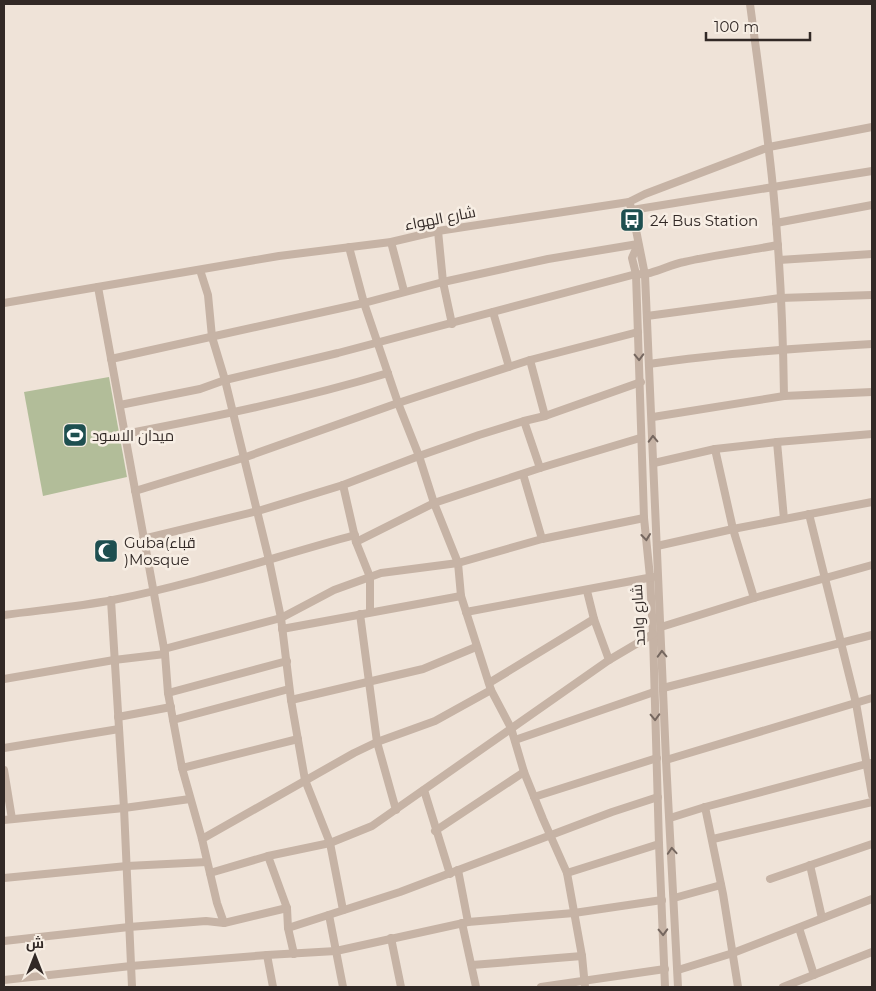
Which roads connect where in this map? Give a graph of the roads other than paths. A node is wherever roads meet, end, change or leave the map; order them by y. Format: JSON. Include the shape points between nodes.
{"nodes":[{"id":1,"x":750,"y":4,"type":"edge"},
{"id":2,"x":872,"y":127,"type":"edge"},
{"id":3,"x":769,"y":147,"type":"junction"},
{"id":4,"x":872,"y":171,"type":"edge"},
{"id":5,"x":773,"y":187,"type":"junction"},
{"id":6,"x":629,"y":202,"type":"junction"},
{"id":7,"x":872,"y":205,"type":"edge"},
{"id":8,"x":632,"y":210,"type":"junction"},
{"id":9,"x":776,"y":224,"type":"junction"},
{"id":10,"x":438,"y":230,"type":"junction"},
{"id":11,"x":391,"y":242,"type":"junction"},
{"id":12,"x":638,"y":244,"type":"junction"},
{"id":13,"x":778,"y":245,"type":"junction"},
{"id":14,"x":349,"y":247,"type":"junction"},
{"id":15,"x":872,"y":254,"type":"edge"},
{"id":16,"x":779,"y":260,"type":"junction"},
{"id":17,"x":200,"y":270,"type":"junction"},
{"id":18,"x":636,"y":274,"type":"junction"},
{"id":19,"x":645,"y":276,"type":"junction"},
{"id":20,"x":443,"y":282,"type":"junction"},
{"id":21,"x":98,"y":288,"type":"junction"},
{"id":22,"x":404,"y":291,"type":"junction"},
{"id":23,"x":872,"y":295,"type":"edge"},
{"id":24,"x":780,"y":298,"type":"junction"},
{"id":25,"x":364,"y":302,"type":"junction"},
{"id":26,"x":4,"y":303,"type":"edge"},
{"id":27,"x":493,"y":312,"type":"junction"},
{"id":28,"x":647,"y":316,"type":"junction"},
{"id":29,"x":452,"y":324,"type":"junction"},
{"id":30,"x":638,"y":332,"type":"junction"},
{"id":31,"x":212,"y":337,"type":"junction"},
{"id":32,"x":378,"y":342,"type":"junction"},
{"id":33,"x":872,"y":344,"type":"edge"},
{"id":34,"x":784,"y":348,"type":"junction"},
{"id":35,"x":111,"y":359,"type":"junction"},
{"id":36,"x":530,"y":360,"type":"junction"},
{"id":37,"x":649,"y":364,"type":"junction"},
{"id":38,"x":509,"y":367,"type":"junction"},
{"id":39,"x":388,"y":373,"type":"junction"},
{"id":40,"x":225,"y":380,"type":"junction"},
{"id":41,"x":640,"y":382,"type":"junction"},
{"id":42,"x":872,"y":392,"type":"edge"},
{"id":43,"x":784,"y":396,"type":"junction"},
{"id":44,"x":398,"y":403,"type":"junction"},
{"id":45,"x":120,"y":405,"type":"junction"},
{"id":46,"x":232,"y":413,"type":"junction"},
{"id":47,"x":545,"y":416,"type":"junction"},
{"id":48,"x":653,"y":417,"type":"junction"},
{"id":49,"x":524,"y":421,"type":"junction"},
{"id":50,"x":125,"y":434,"type":"junction"},
{"id":51,"x":872,"y":434,"type":"edge"},
{"id":52,"x":640,"y":438,"type":"junction"},
{"id":53,"x":777,"y":442,"type":"junction"},
{"id":54,"x":715,"y":449,"type":"junction"},
{"id":55,"x":419,"y":456,"type":"junction"},
{"id":56,"x":243,"y":458,"type":"junction"},
{"id":57,"x":654,"y":463,"type":"junction"},
{"id":58,"x":540,"y":468,"type":"junction"},
{"id":59,"x":523,"y":474,"type":"junction"},
{"id":60,"x":343,"y":485,"type":"junction"},
{"id":61,"x":135,"y":491,"type":"junction"},
{"id":62,"x":872,"y":502,"type":"edge"},
{"id":63,"x":434,"y":503,"type":"junction"},
{"id":64,"x":258,"y":511,"type":"junction"},
{"id":65,"x":809,"y":514,"type":"junction"},
{"id":66,"x":644,"y":518,"type":"junction"},
{"id":67,"x":784,"y":519,"type":"junction"},
{"id":68,"x":733,"y":529,"type":"junction"},
{"id":69,"x":355,"y":538,"type":"junction"},
{"id":70,"x":143,"y":539,"type":"junction"},
{"id":71,"x":542,"y":539,"type":"junction"},
{"id":72,"x":657,"y":546,"type":"junction"},
{"id":73,"x":269,"y":560,"type":"junction"},
{"id":74,"x":458,"y":563,"type":"junction"},
{"id":75,"x":872,"y":565,"type":"edge"},
{"id":76,"x":370,"y":576,"type":"junction"},
{"id":77,"x":659,"y":576,"type":"junction"},
{"id":78,"x":650,"y":577,"type":"junction"},
{"id":79,"x":823,"y":578,"type":"junction"},
{"id":80,"x":153,"y":591,"type":"junction"},
{"id":81,"x":587,"y":591,"type":"junction"},
{"id":82,"x":461,"y":596,"type":"junction"},
{"id":83,"x":754,"y":598,"type":"junction"},
{"id":84,"x":111,"y":600,"type":"junction"},
{"id":85,"x":370,"y":612,"type":"junction"},
{"id":86,"x":466,"y":612,"type":"junction"},
{"id":87,"x":360,"y":614,"type":"junction"},
{"id":88,"x":4,"y":615,"type":"edge"},
{"id":89,"x":281,"y":618,"type":"junction"},
{"id":90,"x":594,"y":619,"type":"junction"},
{"id":91,"x":661,"y":627,"type":"junction"},
{"id":92,"x":282,"y":629,"type":"junction"},
{"id":93,"x":653,"y":634,"type":"junction"},
{"id":94,"x":872,"y":635,"type":"edge"},
{"id":95,"x":840,"y":642,"type":"junction"},
{"id":96,"x":476,"y":647,"type":"junction"},
{"id":97,"x":164,"y":652,"type":"junction"},
{"id":98,"x":114,"y":660,"type":"junction"},
{"id":99,"x":609,"y":660,"type":"junction"},
{"id":100,"x":287,"y":661,"type":"junction"},
{"id":101,"x":4,"y":680,"type":"edge"},
{"id":102,"x":368,"y":681,"type":"junction"},
{"id":103,"x":490,"y":687,"type":"junction"},
{"id":104,"x":664,"y":688,"type":"junction"},
{"id":105,"x":289,"y":689,"type":"junction"},
{"id":106,"x":654,"y":692,"type":"junction"},
{"id":107,"x":168,"y":693,"type":"junction"},
{"id":108,"x":872,"y":698,"type":"edge"},
{"id":109,"x":291,"y":700,"type":"junction"},
{"id":110,"x":856,"y":703,"type":"junction"},
{"id":111,"x":171,"y":706,"type":"junction"},
{"id":112,"x":118,"y":717,"type":"junction"},
{"id":113,"x":174,"y":720,"type":"junction"},
{"id":114,"x":511,"y":728,"type":"junction"},
{"id":115,"x":119,"y":729,"type":"junction"},
{"id":116,"x":298,"y":740,"type":"junction"},
{"id":117,"x":515,"y":740,"type":"junction"},
{"id":118,"x":377,"y":742,"type":"junction"},
{"id":119,"x":4,"y":748,"type":"edge"},
{"id":120,"x":657,"y":758,"type":"junction"},
{"id":121,"x":666,"y":760,"type":"junction"},
{"id":122,"x":870,"y":763,"type":"edge"},
{"id":123,"x":182,"y":768,"type":"junction"},
{"id":124,"x":4,"y":770,"type":"edge"},
{"id":125,"x":524,"y":772,"type":"junction"},
{"id":126,"x":305,"y":780,"type":"junction"},
{"id":127,"x":424,"y":790,"type":"junction"},
{"id":128,"x":872,"y":795,"type":"edge"},
{"id":129,"x":534,"y":797,"type":"junction"},
{"id":130,"x":658,"y":797,"type":"junction"},
{"id":131,"x":190,"y":799,"type":"junction"},
{"id":132,"x":872,"y":802,"type":"edge"},
{"id":133,"x":705,"y":807,"type":"junction"},
{"id":134,"x":124,"y":808,"type":"junction"},
{"id":135,"x":396,"y":810,"type":"junction"},
{"id":136,"x":670,"y":818,"type":"junction"},
{"id":137,"x":8,"y":819,"type":"edge"},
{"id":138,"x":435,"y":831,"type":"junction"},
{"id":139,"x":551,"y":836,"type":"junction"},
{"id":140,"x":202,"y":839,"type":"junction"},
{"id":141,"x":712,"y":839,"type":"junction"},
{"id":142,"x":330,"y":843,"type":"junction"},
{"id":143,"x":659,"y":844,"type":"junction"},
{"id":144,"x":872,"y":844,"type":"edge"},
{"id":145,"x":268,"y":856,"type":"junction"},
{"id":146,"x":207,"y":862,"type":"junction"},
{"id":147,"x":810,"y":865,"type":"junction"},
{"id":148,"x":127,"y":866,"type":"junction"},
{"id":149,"x":660,"y":868,"type":"junction"},
{"id":150,"x":673,"y":869,"type":"junction"},
{"id":151,"x":458,"y":870,"type":"junction"},
{"id":152,"x":210,"y":873,"type":"junction"},
{"id":153,"x":568,"y":873,"type":"junction"},
{"id":154,"x":450,"y":874,"type":"junction"},
{"id":155,"x":4,"y":878,"type":"edge"},
{"id":156,"x":770,"y":878,"type":"dead end"},
{"id":157,"x":722,"y":885,"type":"junction"},
{"id":158,"x":674,"y":898,"type":"junction"},
{"id":159,"x":872,"y":899,"type":"edge"},
{"id":160,"x":662,"y":900,"type":"junction"},
{"id":161,"x":287,"y":908,"type":"junction"},
{"id":162,"x":343,"y":910,"type":"junction"},
{"id":163,"x":574,"y":913,"type":"junction"},
{"id":164,"x":329,"y":915,"type":"junction"},
{"id":165,"x":822,"y":918,"type":"junction"},
{"id":166,"x":465,"y":922,"type":"junction"},
{"id":167,"x":224,"y":923,"type":"junction"},
{"id":168,"x":129,"y":927,"type":"junction"},
{"id":169,"x":288,"y":928,"type":"junction"},
{"id":170,"x":799,"y":928,"type":"junction"},
{"id":171,"x":391,"y":938,"type":"junction"},
{"id":172,"x":4,"y":941,"type":"edge"},
{"id":173,"x":336,"y":951,"type":"junction"},
{"id":174,"x":872,"y":952,"type":"edge"},
{"id":175,"x":294,"y":954,"type":"junction"},
{"id":176,"x":733,"y":954,"type":"junction"},
{"id":177,"x":267,"y":955,"type":"junction"},
{"id":178,"x":582,"y":956,"type":"junction"},
{"id":179,"x":472,"y":965,"type":"junction"},
{"id":180,"x":131,"y":966,"type":"junction"},
{"id":181,"x":665,"y":969,"type":"junction"},
{"id":182,"x":678,"y":970,"type":"junction"},
{"id":183,"x":814,"y":975,"type":"junction"},
{"id":184,"x":4,"y":980,"type":"edge"},
{"id":185,"x":13,"y":983,"type":"edge"},
{"id":186,"x":585,"y":984,"type":"edge"},
{"id":187,"x":132,"y":987,"type":"edge"},
{"id":188,"x":273,"y":987,"type":"edge"},
{"id":189,"x":343,"y":987,"type":"edge"},
{"id":190,"x":400,"y":987,"type":"edge"},
{"id":191,"x":476,"y":987,"type":"edge"},
{"id":192,"x":541,"y":987,"type":"edge"},
{"id":193,"x":666,"y":987,"type":"edge"},
{"id":194,"x":678,"y":987,"type":"edge"},
{"id":195,"x":738,"y":987,"type":"edge"},
{"id":196,"x":783,"y":987,"type":"edge"}],
"edges":[{"from":1,"to":3,"type":"street"},
{"from":2,"to":3,"type":"street","name":"شارع الهواء"},
{"from":3,"to":5,"type":"street"},
{"from":3,"to":6,"type":"street","name":"شارع الهواء"},
{"from":4,"to":5,"type":"street"},
{"from":5,"to":8,"type":"street"},
{"from":5,"to":9,"type":"street"},
{"from":6,"to":8,"type":"street","name":"شارع واحد"},
{"from":6,"to":10,"type":"street","name":"شارع الهواء"},
{"from":7,"to":9,"type":"street"},
{"from":8,"to":12,"type":"street","name":"شارع واحد"},
{"from":9,"to":13,"type":"street"},
{"from":10,"to":11,"type":"street","name":"شارع الهواء"},
{"from":10,"to":20,"type":"street"},
{"from":11,"to":14,"type":"street","name":"شارع الهواء"},
{"from":11,"to":22,"type":"street"},
{"from":12,"to":18,"type":"street","name":"شارع واحد","via":[[632,258]]},
{"from":12,"to":19,"type":"street","name":"شارع واحد"},
{"from":12,"to":20,"type":"street"},
{"from":13,"to":16,"type":"street"},
{"from":13,"to":19,"type":"street","via":[[683,262]]},
{"from":14,"to":17,"type":"street","name":"شارع الهواء"},
{"from":14,"to":25,"type":"street"},
{"from":15,"to":16,"type":"street"},
{"from":16,"to":24,"type":"street"},
{"from":17,"to":21,"type":"street","name":"شارع الهواء"},
{"from":17,"to":31,"type":"street","via":[[208,295]]},
{"from":18,"to":19,"type":"street"},
{"from":18,"to":27,"type":"street"},
{"from":18,"to":30,"type":"street","name":"شارع واحد"},
{"from":19,"to":28,"type":"street","name":"شارع واحد"},
{"from":20,"to":22,"type":"street"},
{"from":20,"to":29,"type":"street"},
{"from":21,"to":26,"type":"street","name":"شارع الهواء"},
{"from":21,"to":35,"type":"street"},
{"from":22,"to":25,"type":"street"},
{"from":23,"to":24,"type":"street"},
{"from":24,"to":28,"type":"street"},
{"from":24,"to":34,"type":"street"},
{"from":25,"to":31,"type":"street"},
{"from":25,"to":32,"type":"street"},
{"from":27,"to":29,"type":"street"},
{"from":27,"to":38,"type":"street"},
{"from":28,"to":37,"type":"street","name":"شارع واحد"},
{"from":29,"to":32,"type":"street"},
{"from":30,"to":36,"type":"street"},
{"from":30,"to":41,"type":"street","name":"شارع واحد","one_way":true},
{"from":31,"to":35,"type":"street"},
{"from":31,"to":40,"type":"street"},
{"from":32,"to":39,"type":"street"},
{"from":32,"to":40,"type":"street"},
{"from":33,"to":34,"type":"street"},
{"from":34,"to":37,"type":"street"},
{"from":34,"to":43,"type":"street"},
{"from":35,"to":45,"type":"street"},
{"from":36,"to":38,"type":"street"},
{"from":36,"to":47,"type":"street"},
{"from":37,"to":48,"type":"street","name":"شارع واحد"},
{"from":38,"to":44,"type":"street"},
{"from":39,"to":44,"type":"street"},
{"from":39,"to":46,"type":"street"},
{"from":40,"to":45,"type":"street","via":[[200,389]]},
{"from":40,"to":46,"type":"street"},
{"from":41,"to":47,"type":"street"},
{"from":41,"to":52,"type":"street","name":"شارع واحد"},
{"from":42,"to":43,"type":"street"},
{"from":43,"to":48,"type":"street"},
{"from":44,"to":55,"type":"street"},
{"from":44,"to":56,"type":"street"},
{"from":45,"to":50,"type":"street"},
{"from":46,"to":50,"type":"street"},
{"from":46,"to":56,"type":"street"},
{"from":47,"to":49,"type":"street"},
{"from":57,"to":48,"type":"street","name":"شارع واحد","one_way":true},
{"from":49,"to":55,"type":"street"},
{"from":49,"to":58,"type":"street"},
{"from":50,"to":61,"type":"street"},
{"from":51,"to":53,"type":"street"},
{"from":52,"to":58,"type":"street"},
{"from":52,"to":66,"type":"street","name":"شارع واحد"},
{"from":53,"to":54,"type":"street"},
{"from":53,"to":67,"type":"street"},
{"from":54,"to":57,"type":"street"},
{"from":54,"to":68,"type":"street"},
{"from":55,"to":60,"type":"street"},
{"from":55,"to":63,"type":"street"},
{"from":56,"to":61,"type":"street"},
{"from":56,"to":64,"type":"street"},
{"from":57,"to":72,"type":"street","name":"شارع واحد"},
{"from":58,"to":59,"type":"street"},
{"from":59,"to":63,"type":"street"},
{"from":59,"to":71,"type":"street"},
{"from":60,"to":64,"type":"street"},
{"from":60,"to":69,"type":"street"},
{"from":61,"to":70,"type":"street"},
{"from":62,"to":65,"type":"street"},
{"from":63,"to":69,"type":"street"},
{"from":63,"to":74,"type":"street"},
{"from":64,"to":70,"type":"street"},
{"from":64,"to":73,"type":"street"},
{"from":65,"to":67,"type":"street"},
{"from":65,"to":79,"type":"street"},
{"from":66,"to":71,"type":"street"},
{"from":66,"to":78,"type":"street","name":"شارع واحد","one_way":true},
{"from":67,"to":68,"type":"street"},
{"from":68,"to":72,"type":"street"},
{"from":68,"to":83,"type":"street"},
{"from":69,"to":73,"type":"street"},
{"from":69,"to":76,"type":"street"},
{"from":70,"to":80,"type":"street"},
{"from":71,"to":74,"type":"street"},
{"from":72,"to":77,"type":"street","name":"شارع واحد"},
{"from":73,"to":80,"type":"street"},
{"from":73,"to":89,"type":"street"},
{"from":74,"to":76,"type":"street"},
{"from":74,"to":82,"type":"street"},
{"from":75,"to":79,"type":"street"},
{"from":76,"to":85,"type":"street"},
{"from":76,"to":89,"type":"street","via":[[334,590]]},
{"from":77,"to":78,"type":"street"},
{"from":77,"to":91,"type":"street","name":"شارع واحد"},
{"from":78,"to":81,"type":"street"},
{"from":78,"to":93,"type":"street","name":"شارع واحد"},
{"from":79,"to":83,"type":"street"},
{"from":79,"to":95,"type":"street"},
{"from":80,"to":84,"type":"street"},
{"from":80,"to":97,"type":"street"},
{"from":81,"to":86,"type":"street"},
{"from":81,"to":90,"type":"street"},
{"from":82,"to":85,"type":"street"},
{"from":82,"to":86,"type":"street"},
{"from":83,"to":91,"type":"street"},
{"from":84,"to":88,"type":"street"},
{"from":84,"to":98,"type":"street"},
{"from":85,"to":87,"type":"street"},
{"from":86,"to":96,"type":"street"},
{"from":87,"to":92,"type":"street"},
{"from":87,"to":102,"type":"street"},
{"from":89,"to":92,"type":"street"},
{"from":89,"to":97,"type":"street"},
{"from":90,"to":99,"type":"street"},
{"from":90,"to":103,"type":"street"},
{"from":104,"to":91,"type":"street","name":"شارع واحد","one_way":true},
{"from":92,"to":100,"type":"street"},
{"from":93,"to":99,"type":"street"},
{"from":93,"to":106,"type":"street","name":"شارع واحد"},
{"from":94,"to":95,"type":"street"},
{"from":95,"to":104,"type":"street"},
{"from":95,"to":110,"type":"street"},
{"from":96,"to":102,"type":"street","via":[[423,669]]},
{"from":96,"to":103,"type":"street"},
{"from":97,"to":98,"type":"street"},
{"from":97,"to":107,"type":"street"},
{"from":98,"to":101,"type":"street"},
{"from":98,"to":112,"type":"street"},
{"from":99,"to":114,"type":"street"},
{"from":100,"to":105,"type":"street"},
{"from":100,"to":107,"type":"street"},
{"from":102,"to":109,"type":"street"},
{"from":102,"to":118,"type":"street"},
{"from":103,"to":114,"type":"street"},
{"from":103,"to":118,"type":"street","via":[[434,721]]},
{"from":104,"to":121,"type":"street","name":"شارع واحد"},
{"from":105,"to":109,"type":"street"},
{"from":105,"to":113,"type":"street"},
{"from":106,"to":117,"type":"street"},
{"from":106,"to":120,"type":"street","name":"شارع واحد","one_way":true},
{"from":107,"to":111,"type":"street"},
{"from":108,"to":110,"type":"street"},
{"from":109,"to":116,"type":"street"},
{"from":110,"to":121,"type":"street"},
{"from":110,"to":122,"type":"street"},
{"from":111,"to":112,"type":"street"},
{"from":111,"to":113,"type":"street"},
{"from":112,"to":115,"type":"street"},
{"from":113,"to":123,"type":"street"},
{"from":114,"to":117,"type":"street"},
{"from":114,"to":127,"type":"street"},
{"from":115,"to":119,"type":"street"},
{"from":115,"to":134,"type":"street"},
{"from":116,"to":123,"type":"street"},
{"from":116,"to":126,"type":"street"},
{"from":117,"to":125,"type":"street"},
{"from":118,"to":126,"type":"street"},
{"from":118,"to":135,"type":"street"},
{"from":120,"to":129,"type":"street"},
{"from":120,"to":130,"type":"street","name":"شارع واحد"},
{"from":121,"to":136,"type":"street","name":"شارع واحد"},
{"from":122,"to":128,"type":"street"},
{"from":122,"to":133,"type":"street"},
{"from":123,"to":131,"type":"street"},
{"from":124,"to":137,"type":"street"},
{"from":125,"to":129,"type":"street"},
{"from":125,"to":138,"type":"street"},
{"from":126,"to":140,"type":"street"},
{"from":126,"to":142,"type":"street"},
{"from":127,"to":135,"type":"street"},
{"from":127,"to":138,"type":"street"},
{"from":129,"to":139,"type":"street"},
{"from":130,"to":139,"type":"street"},
{"from":130,"to":143,"type":"street","name":"شارع واحد"},
{"from":131,"to":134,"type":"street"},
{"from":131,"to":140,"type":"street"},
{"from":132,"to":141,"type":"street"},
{"from":133,"to":136,"type":"street"},
{"from":133,"to":141,"type":"street"},
{"from":134,"to":137,"type":"street"},
{"from":134,"to":148,"type":"street"},
{"from":135,"to":142,"type":"street","via":[[372,826]]},
{"from":150,"to":136,"type":"street","name":"شارع واحد","one_way":true},
{"from":138,"to":154,"type":"street"},
{"from":139,"to":151,"type":"street"},
{"from":139,"to":153,"type":"street"},
{"from":140,"to":146,"type":"street"},
{"from":141,"to":157,"type":"street"},
{"from":142,"to":145,"type":"street"},
{"from":142,"to":162,"type":"street"},
{"from":143,"to":149,"type":"street","name":"شارع واحد"},
{"from":143,"to":153,"type":"street"},
{"from":144,"to":147,"type":"street"},
{"from":145,"to":152,"type":"street"},
{"from":145,"to":161,"type":"street"},
{"from":146,"to":148,"type":"street"},
{"from":146,"to":152,"type":"street"},
{"from":147,"to":156,"type":"street"},
{"from":147,"to":165,"type":"street"},
{"from":148,"to":155,"type":"street"},
{"from":148,"to":168,"type":"street"},
{"from":149,"to":150,"type":"street"},
{"from":149,"to":160,"type":"street","name":"شارع واحد"},
{"from":150,"to":158,"type":"street","name":"شارع واحد"},
{"from":151,"to":154,"type":"street"},
{"from":151,"to":166,"type":"street"},
{"from":152,"to":167,"type":"street"},
{"from":153,"to":163,"type":"street"},
{"from":154,"to":162,"type":"street"},
{"from":157,"to":158,"type":"street"},
{"from":157,"to":176,"type":"street"},
{"from":158,"to":182,"type":"street","name":"شارع واحد"},
{"from":159,"to":165,"type":"street"},
{"from":160,"to":163,"type":"street"},
{"from":160,"to":181,"type":"street","name":"شارع واحد","one_way":true},
{"from":161,"to":167,"type":"street"},
{"from":161,"to":169,"type":"street"},
{"from":162,"to":164,"type":"street"},
{"from":163,"to":166,"type":"street"},
{"from":163,"to":178,"type":"street"},
{"from":164,"to":169,"type":"street"},
{"from":164,"to":173,"type":"street"},
{"from":165,"to":170,"type":"street"},
{"from":166,"to":171,"type":"street"},
{"from":166,"to":179,"type":"street"},
{"from":167,"to":168,"type":"street","via":[[206,921]]},
{"from":168,"to":172,"type":"street"},
{"from":168,"to":180,"type":"street"},
{"from":169,"to":175,"type":"street"},
{"from":170,"to":176,"type":"street"},
{"from":170,"to":183,"type":"street"},
{"from":171,"to":173,"type":"street"},
{"from":171,"to":190,"type":"street"},
{"from":173,"to":175,"type":"street"},
{"from":173,"to":189,"type":"street"},
{"from":174,"to":183,"type":"street"},
{"from":175,"to":177,"type":"street"},
{"from":176,"to":182,"type":"street"},
{"from":176,"to":195,"type":"street"},
{"from":177,"to":180,"type":"street"},
{"from":177,"to":188,"type":"street"},
{"from":178,"to":179,"type":"street"},
{"from":178,"to":186,"type":"street"},
{"from":179,"to":191,"type":"street"},
{"from":180,"to":185,"type":"street"},
{"from":180,"to":187,"type":"street"},
{"from":181,"to":186,"type":"street"},
{"from":181,"to":193,"type":"street","name":"شارع واحد"},
{"from":182,"to":194,"type":"street","name":"شارع واحد"},
{"from":183,"to":196,"type":"street"},
{"from":184,"to":185,"type":"street"},
{"from":186,"to":192,"type":"street"}]}
